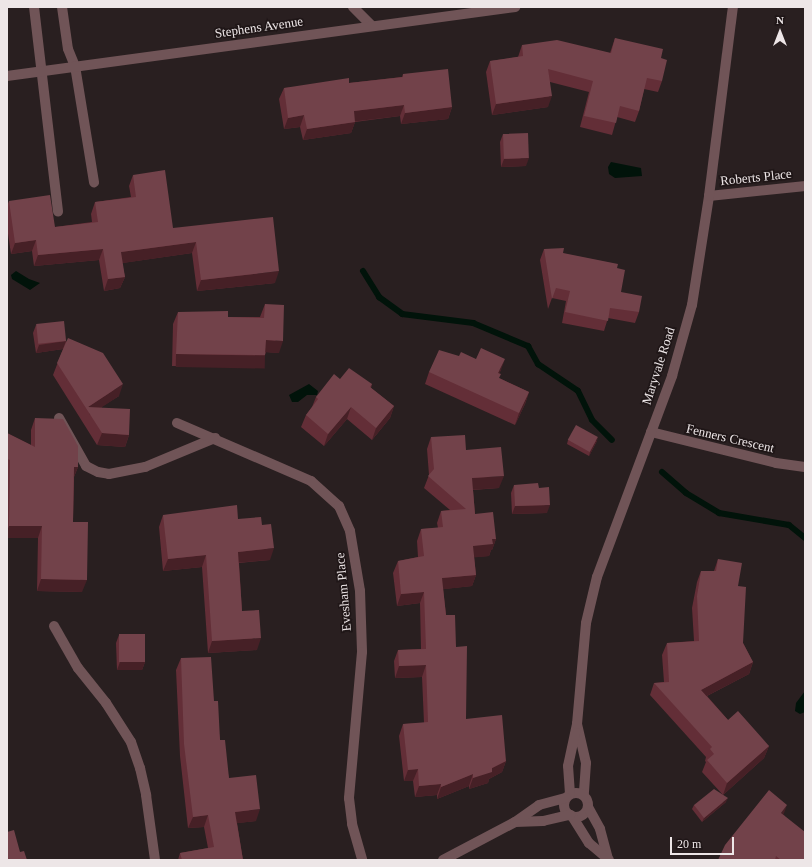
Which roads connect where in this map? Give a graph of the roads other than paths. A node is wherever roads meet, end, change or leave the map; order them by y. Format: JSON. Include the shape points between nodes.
{"nodes":[{"id":1,"x":34,"y":7,"type":"edge"},
{"id":2,"x":62,"y":7,"type":"edge"},
{"id":3,"x":353,"y":7,"type":"edge"},
{"id":4,"x":515,"y":7,"type":"edge"},
{"id":5,"x":733,"y":7,"type":"edge"},
{"id":6,"x":486,"y":9,"type":"edge"},
{"id":7,"x":372,"y":26,"type":"junction"},
{"id":8,"x":75,"y":66,"type":"junction"},
{"id":9,"x":39,"y":71,"type":"junction"},
{"id":10,"x":7,"y":76,"type":"edge"},
{"id":11,"x":94,"y":182,"type":"dead end"},
{"id":12,"x":805,"y":186,"type":"edge"},
{"id":13,"x":709,"y":196,"type":"junction"},
{"id":14,"x":58,"y":212,"type":"dead end"},
{"id":15,"x":59,"y":418,"type":"edge"},
{"id":16,"x":177,"y":423,"type":"dead end"},
{"id":17,"x":651,"y":432,"type":"junction"},
{"id":18,"x":215,"y":438,"type":"junction"},
{"id":19,"x":805,"y":467,"type":"edge"},
{"id":20,"x":54,"y":626,"type":"dead end"},
{"id":21,"x":577,"y":724,"type":"junction"},
{"id":22,"x":568,"y":796,"type":"junction"},
{"id":23,"x":584,"y":796,"type":"junction"},
{"id":24,"x":588,"y":808,"type":"junction"},
{"id":25,"x":571,"y":816,"type":"junction"},
{"id":26,"x":515,"y":822,"type":"junction"},
{"id":27,"x":609,"y":859,"type":"edge"},
{"id":28,"x":155,"y":860,"type":"edge"},
{"id":29,"x":362,"y":860,"type":"edge"},
{"id":30,"x":443,"y":860,"type":"edge"}],
"edges":[{"from":1,"to":9,"type":"street"},
{"from":2,"to":8,"type":"street","via":[[68,49]]},
{"from":3,"to":7,"type":"street"},
{"from":4,"to":6,"type":"street","name":"Stephens Avenue"},
{"from":5,"to":13,"type":"street","name":"Maryvale Road"},
{"from":6,"to":7,"type":"street","name":"Stephens Avenue"},
{"from":7,"to":8,"type":"street","name":"Stephens Avenue"},
{"from":8,"to":9,"type":"street","name":"Stephens Avenue"},
{"from":8,"to":11,"type":"street"},
{"from":9,"to":10,"type":"street","name":"Stephens Avenue"},
{"from":9,"to":14,"type":"street"},
{"from":12,"to":13,"type":"street","name":"Roberts Place"},
{"from":13,"to":17,"type":"street","name":"Maryvale Road","via":[[692,304],[672,376]]},
{"from":15,"to":18,"type":"street","via":[[86,466],[109,474],[145,468]]},
{"from":16,"to":18,"type":"street","name":"Evesham Place"},
{"from":17,"to":19,"type":"street","name":"Fenners Crescent","via":[[776,463]]},
{"from":17,"to":21,"type":"street","name":"Maryvale Road","via":[[597,577],[586,623]]},
{"from":18,"to":29,"type":"street","name":"Evesham Place","via":[[310,481],[339,506],[350,531],[360,591],[362,652],[349,798],[352,824]]},
{"from":20,"to":28,"type":"street","via":[[78,668],[106,703],[131,742],[146,795]]},
{"from":21,"to":22,"type":"street","name":"Maryvale Road","via":[[568,766]]},
{"from":21,"to":23,"type":"street","name":"Maryvale Road","via":[[586,763]]},
{"from":22,"to":23,"type":"street","via":[[576,792]]},
{"from":22,"to":25,"type":"street","via":[[564,805]]},
{"from":22,"to":26,"type":"street","via":[[540,805]]},
{"from":23,"to":24,"type":"street"},
{"from":24,"to":25,"type":"street","via":[[580,816]]},
{"from":24,"to":27,"type":"street","via":[[600,829]]},
{"from":25,"to":26,"type":"street","via":[[544,821]]},
{"from":25,"to":27,"type":"street","via":[[589,843]]},
{"from":26,"to":30,"type":"street"}]}
